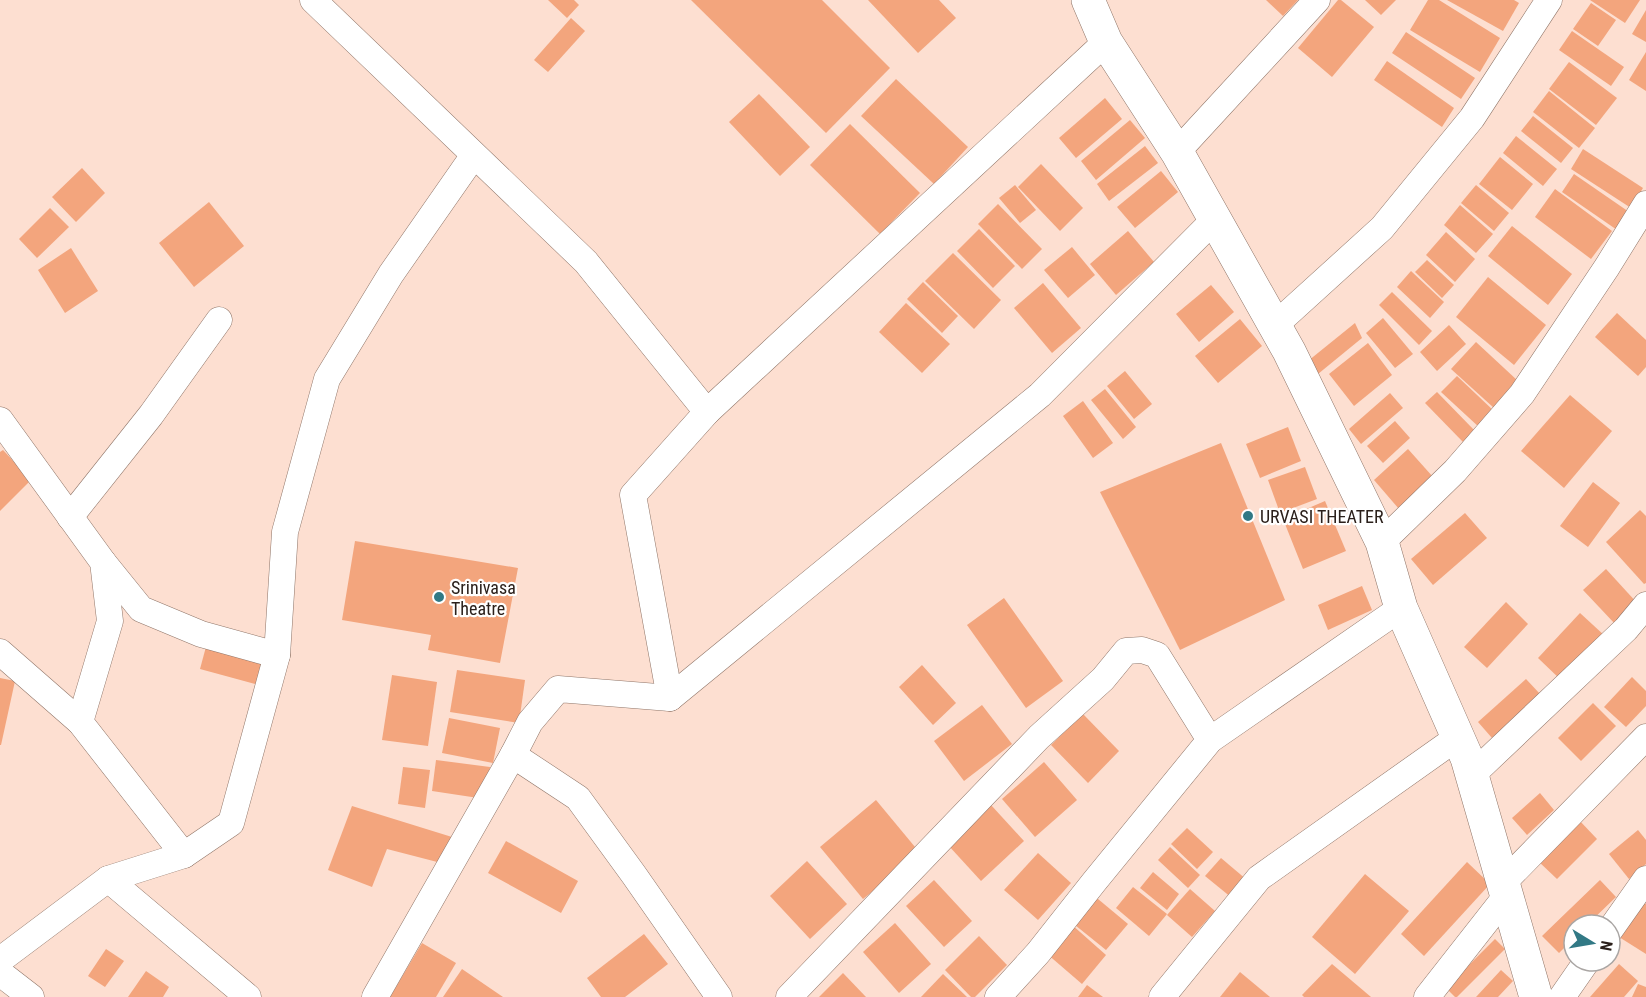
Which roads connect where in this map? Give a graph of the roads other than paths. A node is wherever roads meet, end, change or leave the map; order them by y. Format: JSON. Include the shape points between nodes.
{"nodes":[{"id":1,"x":313,"y":0,"type":"edge"},
{"id":2,"x":1088,"y":0,"type":"edge"},
{"id":3,"x":1317,"y":0,"type":"edge"},
{"id":4,"x":1549,"y":0,"type":"edge"},
{"id":5,"x":1106,"y":42,"type":"junction"},
{"id":6,"x":1177,"y":152,"type":"junction"},
{"id":7,"x":474,"y":155,"type":"junction"},
{"id":8,"x":1646,"y":204,"type":"edge"},
{"id":9,"x":1215,"y":219,"type":"junction"},
{"id":10,"x":219,"y":320,"type":"dead end"},
{"id":11,"x":1274,"y":326,"type":"junction"},
{"id":12,"x":707,"y":412,"type":"junction"},
{"id":13,"x":0,"y":420,"type":"edge"},
{"id":14,"x":70,"y":517,"type":"junction"},
{"id":15,"x":1382,"y":542,"type":"junction"},
{"id":16,"x":103,"y":562,"type":"junction"},
{"id":17,"x":1646,"y":605,"type":"edge"},
{"id":18,"x":1401,"y":608,"type":"junction"},
{"id":19,"x":0,"y":652,"type":"edge"},
{"id":20,"x":277,"y":656,"type":"junction"},
{"id":21,"x":670,"y":698,"type":"junction"},
{"id":22,"x":80,"y":722,"type":"junction"},
{"id":23,"x":1458,"y":737,"type":"junction"},
{"id":24,"x":1646,"y":737,"type":"edge"},
{"id":25,"x":1210,"y":740,"type":"junction"},
{"id":26,"x":513,"y":755,"type":"junction"},
{"id":27,"x":1472,"y":775,"type":"junction"},
{"id":28,"x":184,"y":855,"type":"junction"},
{"id":29,"x":108,"y":879,"type":"junction"},
{"id":30,"x":1646,"y":879,"type":"edge"},
{"id":31,"x":1505,"y":889,"type":"junction"},
{"id":32,"x":1622,"y":913,"type":"edge"},
{"id":33,"x":0,"y":960,"type":"edge"},
{"id":34,"x":0,"y":973,"type":"edge"},
{"id":35,"x":1579,"y":973,"type":"edge"},
{"id":36,"x":31,"y":997,"type":"edge"},
{"id":37,"x":248,"y":997,"type":"edge"},
{"id":38,"x":375,"y":997,"type":"edge"},
{"id":39,"x":719,"y":997,"type":"edge"},
{"id":40,"x":789,"y":997,"type":"edge"},
{"id":41,"x":998,"y":997,"type":"edge"},
{"id":42,"x":1162,"y":997,"type":"edge"},
{"id":43,"x":1427,"y":997,"type":"edge"},
{"id":44,"x":1536,"y":997,"type":"edge"},
{"id":45,"x":1562,"y":997,"type":"edge"}],
"edges":[{"from":1,"to":7,"type":"street"},
{"from":2,"to":5,"type":"street"},
{"from":3,"to":6,"type":"street"},
{"from":4,"to":11,"type":"street","via":[[1472,118],[1382,228]]},
{"from":5,"to":6,"type":"street"},
{"from":5,"to":12,"type":"street"},
{"from":6,"to":9,"type":"street"},
{"from":7,"to":12,"type":"street","via":[[586,262]]},
{"from":7,"to":20,"type":"street","via":[[391,274],[327,379],[285,532]]},
{"from":8,"to":15,"type":"street","via":[[1522,394],[1455,471]]},
{"from":9,"to":11,"type":"street"},
{"from":9,"to":21,"type":"street","via":[[1040,395]]},
{"from":10,"to":14,"type":"street","via":[[151,415]]},
{"from":11,"to":15,"type":"street"},
{"from":12,"to":21,"type":"street","via":[[633,495]]},
{"from":13,"to":14,"type":"street"},
{"from":14,"to":16,"type":"street"},
{"from":15,"to":18,"type":"street"},
{"from":16,"to":20,"type":"street","via":[[141,609],[201,634]]},
{"from":16,"to":22,"type":"street","via":[[110,621]]},
{"from":17,"to":27,"type":"street","via":[[1626,629]]},
{"from":18,"to":23,"type":"street"},
{"from":18,"to":25,"type":"street"},
{"from":19,"to":22,"type":"street"},
{"from":20,"to":28,"type":"street","via":[[231,823]]},
{"from":21,"to":26,"type":"street","via":[[558,690],[530,722]]},
{"from":22,"to":28,"type":"street"},
{"from":23,"to":27,"type":"street"},
{"from":23,"to":42,"type":"street","via":[[1259,878]]},
{"from":24,"to":31,"type":"street"},
{"from":25,"to":40,"type":"street","via":[[1157,655],[1142,650],[1126,651]]},
{"from":25,"to":41,"type":"street"},
{"from":26,"to":38,"type":"street"},
{"from":26,"to":39,"type":"street","via":[[578,798]]},
{"from":27,"to":31,"type":"street"},
{"from":28,"to":29,"type":"street"},
{"from":29,"to":33,"type":"street"},
{"from":29,"to":37,"type":"street"},
{"from":30,"to":32,"type":"street"},
{"from":31,"to":43,"type":"street"},
{"from":31,"to":44,"type":"street"},
{"from":34,"to":36,"type":"street"},
{"from":35,"to":45,"type":"street"}]}
